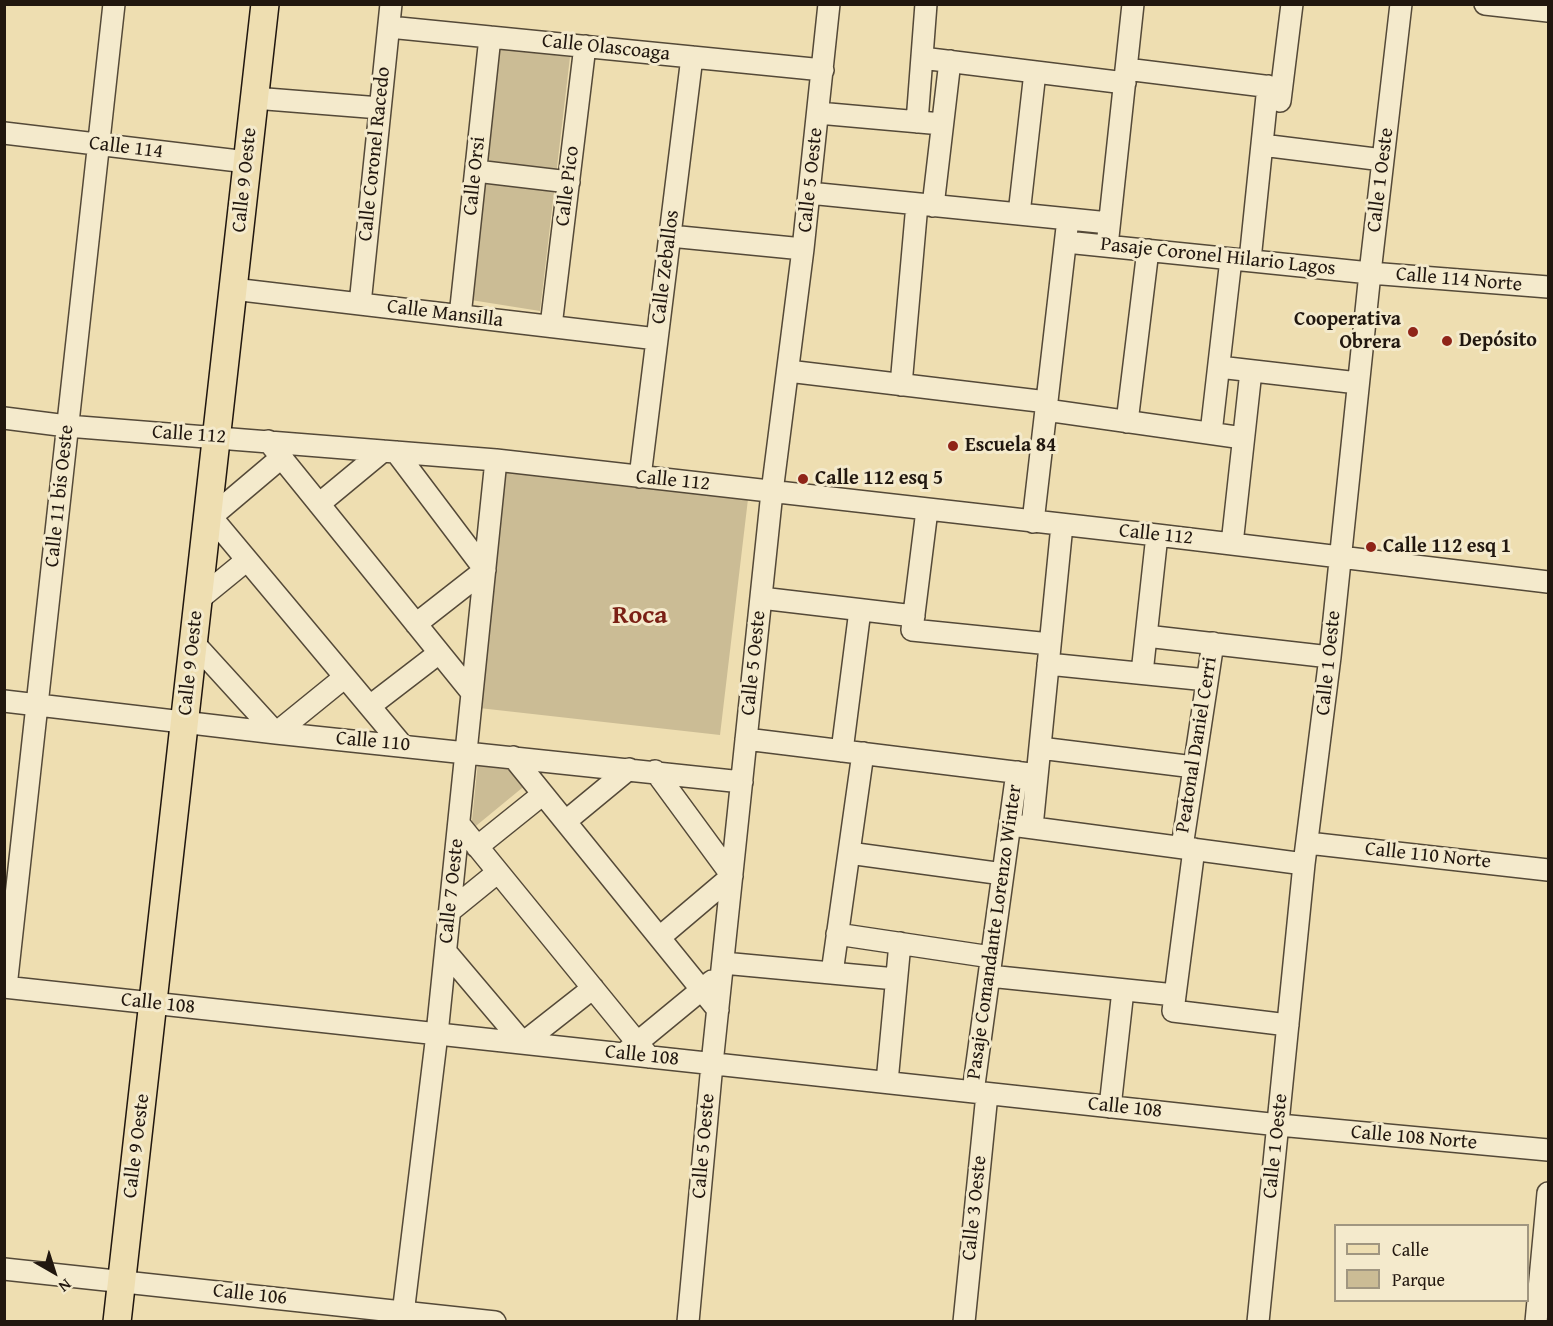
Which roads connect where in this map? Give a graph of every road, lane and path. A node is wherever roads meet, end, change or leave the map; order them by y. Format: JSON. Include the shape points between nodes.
{"nodes":[{"id":1,"x":114,"y":4,"type":"edge"},
{"id":2,"x":265,"y":4,"type":"edge"},
{"id":3,"x":391,"y":4,"type":"edge"},
{"id":4,"x":829,"y":4,"type":"edge"},
{"id":5,"x":926,"y":4,"type":"edge"},
{"id":6,"x":1133,"y":4,"type":"edge"},
{"id":7,"x":1292,"y":4,"type":"edge"},
{"id":8,"x":1401,"y":4,"type":"edge"},
{"id":9,"x":1485,"y":4,"type":"edge"},
{"id":10,"x":1548,"y":11,"type":"edge"},
{"id":11,"x":389,"y":27,"type":"junction"},
{"id":12,"x":490,"y":37,"type":"junction"},
{"id":13,"x":585,"y":46,"type":"junction"},
{"id":14,"x":692,"y":57,"type":"junction"},
{"id":15,"x":922,"y":58,"type":"junction"},
{"id":16,"x":950,"y":61,"type":"junction"},
{"id":17,"x":823,"y":70,"type":"junction"},
{"id":18,"x":1035,"y":72,"type":"junction"},
{"id":19,"x":1125,"y":76,"type":"junction"},
{"id":20,"x":1275,"y":87,"type":"junction"},
{"id":21,"x":254,"y":98,"type":"junction"},
{"id":22,"x":380,"y":108,"type":"junction"},
{"id":23,"x":818,"y":113,"type":"junction"},
{"id":24,"x":917,"y":122,"type":"junction"},
{"id":25,"x":942,"y":124,"type":"junction"},
{"id":26,"x":4,"y":133,"type":"edge"},
{"id":27,"x":99,"y":144,"type":"junction"},
{"id":28,"x":1269,"y":145,"type":"junction"},
{"id":29,"x":1383,"y":159,"type":"junction"},
{"id":30,"x":247,"y":162,"type":"junction"},
{"id":31,"x":476,"y":171,"type":"junction"},
{"id":32,"x":569,"y":182,"type":"junction"},
{"id":33,"x":809,"y":193,"type":"junction"},
{"id":34,"x":925,"y":205,"type":"junction"},
{"id":35,"x":1019,"y":214,"type":"junction"},
{"id":36,"x":1068,"y":219,"type":"junction"},
{"id":37,"x":1109,"y":224,"type":"junction"},
{"id":38,"x":670,"y":236,"type":"junction"},
{"id":39,"x":1066,"y":242,"type":"junction"},
{"id":40,"x":1107,"y":246,"type":"junction"},
{"id":41,"x":803,"y":249,"type":"junction"},
{"id":42,"x":1148,"y":250,"type":"junction"},
{"id":43,"x":1241,"y":260,"type":"junction"},
{"id":44,"x":1370,"y":273,"type":"junction"},
{"id":45,"x":1548,"y":287,"type":"edge"},
{"id":46,"x":233,"y":289,"type":"junction"},
{"id":47,"x":360,"y":304,"type":"junction"},
{"id":48,"x":460,"y":316,"type":"junction"},
{"id":49,"x":551,"y":326,"type":"junction"},
{"id":50,"x":657,"y":339,"type":"junction"},
{"id":51,"x":1219,"y":367,"type":"junction"},
{"id":52,"x":1251,"y":370,"type":"junction"},
{"id":53,"x":788,"y":371,"type":"junction"},
{"id":54,"x":1358,"y":383,"type":"junction"},
{"id":55,"x":901,"y":385,"type":"junction"},
{"id":56,"x":1046,"y":406,"type":"junction"},
{"id":57,"x":4,"y":418,"type":"edge"},
{"id":58,"x":1127,"y":422,"type":"junction"},
{"id":59,"x":68,"y":426,"type":"junction"},
{"id":60,"x":1211,"y":433,"type":"junction"},
{"id":61,"x":216,"y":436,"type":"junction"},
{"id":62,"x":1244,"y":438,"type":"junction"},
{"id":63,"x":275,"y":449,"type":"junction"},
{"id":64,"x":389,"y":451,"type":"junction"},
{"id":65,"x":496,"y":460,"type":"junction"},
{"id":66,"x":640,"y":477,"type":"junction"},
{"id":67,"x":772,"y":492,"type":"junction"},
{"id":68,"x":319,"y":504,"type":"junction"},
{"id":69,"x":927,"y":510,"type":"junction"},
{"id":70,"x":209,"y":514,"type":"junction"},
{"id":71,"x":1033,"y":522,"type":"junction"},
{"id":72,"x":1062,"y":525,"type":"junction"},
{"id":73,"x":1157,"y":535,"type":"junction"},
{"id":74,"x":1233,"y":544,"type":"junction"},
{"id":75,"x":1340,"y":557,"type":"junction"},
{"id":76,"x":247,"y":560,"type":"junction"},
{"id":77,"x":485,"y":570,"type":"junction"},
{"id":78,"x":1548,"y":582,"type":"edge"},
{"id":79,"x":761,"y":598,"type":"junction"},
{"id":80,"x":198,"y":600,"type":"junction"},
{"id":81,"x":860,"y":610,"type":"junction"},
{"id":82,"x":913,"y":623,"type":"junction"},
{"id":83,"x":416,"y":624,"type":"junction"},
{"id":84,"x":1146,"y":636,"type":"junction"},
{"id":85,"x":193,"y":642,"type":"junction"},
{"id":86,"x":1213,"y":644,"type":"junction"},
{"id":87,"x":439,"y":652,"type":"junction"},
{"id":88,"x":1049,"y":654,"type":"junction"},
{"id":89,"x":1330,"y":657,"type":"junction"},
{"id":90,"x":1142,"y":673,"type":"junction"},
{"id":91,"x":345,"y":677,"type":"junction"},
{"id":92,"x":1208,"y":680,"type":"junction"},
{"id":93,"x":472,"y":693,"type":"junction"},
{"id":94,"x":4,"y":701,"type":"edge"},
{"id":95,"x":37,"y":705,"type":"junction"},
{"id":96,"x":370,"y":706,"type":"junction"},
{"id":97,"x":185,"y":721,"type":"junction"},
{"id":98,"x":276,"y":733,"type":"junction"},
{"id":99,"x":746,"y":739,"type":"junction"},
{"id":100,"x":402,"y":745,"type":"junction"},
{"id":101,"x":1040,"y":748,"type":"junction"},
{"id":102,"x":466,"y":752,"type":"junction"},
{"id":103,"x":852,"y":752,"type":"junction"},
{"id":104,"x":513,"y":757,"type":"junction"},
{"id":105,"x":1194,"y":767,"type":"junction"},
{"id":106,"x":629,"y":769,"type":"junction"},
{"id":107,"x":655,"y":771,"type":"junction"},
{"id":108,"x":1027,"y":773,"type":"junction"},
{"id":109,"x":742,"y":782,"type":"junction"},
{"id":110,"x":543,"y":794,"type":"junction"},
{"id":111,"x":566,"y":821,"type":"junction"},
{"id":112,"x":459,"y":824,"type":"junction"},
{"id":113,"x":1010,"y":824,"type":"junction"},
{"id":114,"x":1032,"y":827,"type":"junction"},
{"id":115,"x":1308,"y":843,"type":"junction"},
{"id":116,"x":477,"y":847,"type":"junction"},
{"id":117,"x":1188,"y":848,"type":"junction"},
{"id":118,"x":849,"y":853,"type":"junction"},
{"id":119,"x":1304,"y":864,"type":"junction"},
{"id":120,"x":1548,"y":870,"type":"edge"},
{"id":121,"x":498,"y":872,"type":"junction"},
{"id":122,"x":1003,"y":874,"type":"junction"},
{"id":123,"x":732,"y":876,"type":"junction"},
{"id":124,"x":450,"y":911,"type":"junction"},
{"id":125,"x":837,"y":934,"type":"junction"},
{"id":126,"x":660,"y":937,"type":"junction"},
{"id":127,"x":900,"y":943,"type":"junction"},
{"id":128,"x":446,"y":952,"type":"junction"},
{"id":129,"x":990,"y":966,"type":"junction"},
{"id":130,"x":722,"y":968,"type":"junction"},
{"id":131,"x":832,"y":973,"type":"junction"},
{"id":132,"x":896,"y":979,"type":"junction"},
{"id":133,"x":5,"y":987,"type":"edge"},
{"id":134,"x":592,"y":988,"type":"junction"},
{"id":135,"x":702,"y":989,"type":"junction"},
{"id":136,"x":1123,"y":990,"type":"junction"},
{"id":137,"x":154,"y":1003,"type":"junction"},
{"id":138,"x":1174,"y":1003,"type":"junction"},
{"id":139,"x":718,"y":1010,"type":"junction"},
{"id":140,"x":1288,"y":1025,"type":"junction"},
{"id":141,"x":438,"y":1034,"type":"junction"},
{"id":142,"x":523,"y":1043,"type":"junction"},
{"id":143,"x":636,"y":1051,"type":"junction"},
{"id":144,"x":712,"y":1064,"type":"junction"},
{"id":145,"x":887,"y":1083,"type":"junction"},
{"id":146,"x":980,"y":1093,"type":"junction"},
{"id":147,"x":1110,"y":1107,"type":"junction"},
{"id":148,"x":1279,"y":1125,"type":"junction"},
{"id":149,"x":1548,"y":1150,"type":"edge"},
{"id":150,"x":1548,"y":1193,"type":"edge"},
{"id":151,"x":4,"y":1269,"type":"edge"},
{"id":152,"x":122,"y":1281,"type":"junction"},
{"id":153,"x":403,"y":1317,"type":"edge"},
{"id":154,"x":117,"y":1322,"type":"edge"},
{"id":155,"x":495,"y":1322,"type":"edge"},
{"id":156,"x":688,"y":1322,"type":"edge"},
{"id":157,"x":964,"y":1322,"type":"edge"},
{"id":158,"x":1258,"y":1322,"type":"edge"},
{"id":159,"x":1536,"y":1322,"type":"edge"}],
"edges":[{"from":1,"to":27,"type":"street","name":"Calle 11 bis Oeste"},
{"from":2,"to":21,"type":"main road","name":"Calle 9 Oeste"},
{"from":3,"to":11,"type":"street","name":"Calle Coronel Racedo"},
{"from":4,"to":17,"type":"street","name":"Calle 5 Oeste"},
{"from":5,"to":15,"type":"street"},
{"from":6,"to":19,"type":"street"},
{"from":7,"to":20,"type":"street"},
{"from":8,"to":29,"type":"street","name":"Calle 1 Oeste"},
{"from":9,"to":10,"type":"street"},
{"from":11,"to":12,"type":"street","name":"Calle Olascoaga"},
{"from":11,"to":22,"type":"street","name":"Calle Coronel Racedo"},
{"from":12,"to":13,"type":"street","name":"Calle Olascoaga"},
{"from":12,"to":31,"type":"street","name":"Calle Orsi"},
{"from":13,"to":14,"type":"street","name":"Calle Olascoaga"},
{"from":13,"to":32,"type":"street","name":"Calle Pico"},
{"from":14,"to":17,"type":"street","name":"Calle Olascoaga"},
{"from":14,"to":38,"type":"street","name":"Calle Zeballos"},
{"from":15,"to":16,"type":"street"},
{"from":15,"to":24,"type":"street"},
{"from":16,"to":18,"type":"street"},
{"from":16,"to":25,"type":"street"},
{"from":17,"to":23,"type":"street","name":"Calle 5 Oeste"},
{"from":18,"to":19,"type":"street"},
{"from":18,"to":35,"type":"street"},
{"from":19,"to":20,"type":"street"},
{"from":19,"to":37,"type":"street"},
{"from":20,"to":28,"type":"street"},
{"from":21,"to":22,"type":"street"},
{"from":21,"to":30,"type":"main road","name":"Calle 9 Oeste"},
{"from":22,"to":47,"type":"street","name":"Calle Coronel Racedo"},
{"from":23,"to":24,"type":"street"},
{"from":23,"to":33,"type":"street","name":"Calle 5 Oeste"},
{"from":24,"to":25,"type":"street"},
{"from":25,"to":34,"type":"street"},
{"from":26,"to":27,"type":"street","name":"Calle 114"},
{"from":27,"to":30,"type":"street","name":"Calle 114"},
{"from":27,"to":59,"type":"street","name":"Calle 11 bis Oeste"},
{"from":28,"to":29,"type":"street"},
{"from":28,"to":43,"type":"street"},
{"from":29,"to":44,"type":"street","name":"Calle 1 Oeste"},
{"from":30,"to":46,"type":"main road","name":"Calle 9 Oeste"},
{"from":31,"to":32,"type":"street"},
{"from":31,"to":48,"type":"street","name":"Calle Orsi"},
{"from":32,"to":49,"type":"street","name":"Calle Pico"},
{"from":33,"to":34,"type":"street","name":"Pasaje Coronel Hilario Lagos"},
{"from":33,"to":41,"type":"street","name":"Calle 5 Oeste"},
{"from":34,"to":35,"type":"street","name":"Pasaje Coronel Hilario Lagos"},
{"from":34,"to":55,"type":"street"},
{"from":35,"to":36,"type":"street","name":"Pasaje Coronel Hilario Lagos"},
{"from":36,"to":37,"type":"street","name":"Pasaje Coronel Hilario Lagos"},
{"from":36,"to":39,"type":"street"},
{"from":37,"to":40,"type":"street"},
{"from":38,"to":41,"type":"street"},
{"from":38,"to":50,"type":"street","name":"Calle Zeballos"},
{"from":39,"to":40,"type":"street","name":"Pasaje Coronel Hilario Lagos"},
{"from":39,"to":56,"type":"street"},
{"from":40,"to":42,"type":"street","name":"Pasaje Coronel Hilario Lagos"},
{"from":41,"to":53,"type":"street","name":"Calle 5 Oeste"},
{"from":42,"to":43,"type":"street","name":"Pasaje Coronel Hilario Lagos"},
{"from":42,"to":58,"type":"street"},
{"from":43,"to":44,"type":"street","name":"Pasaje Coronel Hilario Lagos"},
{"from":43,"to":51,"type":"street"},
{"from":44,"to":45,"type":"street","name":"Calle 114 Norte"},
{"from":44,"to":54,"type":"street","name":"Calle 1 Oeste"},
{"from":46,"to":47,"type":"street","name":"Calle Mansilla"},
{"from":46,"to":61,"type":"main road","name":"Calle 9 Oeste"},
{"from":47,"to":48,"type":"street","name":"Calle Mansilla"},
{"from":48,"to":49,"type":"street","name":"Calle Mansilla"},
{"from":49,"to":50,"type":"street","name":"Calle Mansilla"},
{"from":50,"to":66,"type":"street","name":"Calle Zeballos"},
{"from":51,"to":52,"type":"street"},
{"from":51,"to":60,"type":"street"},
{"from":52,"to":54,"type":"street"},
{"from":52,"to":62,"type":"street"},
{"from":53,"to":55,"type":"street"},
{"from":53,"to":67,"type":"street","name":"Calle 5 Oeste"},
{"from":54,"to":75,"type":"street","name":"Calle 1 Oeste"},
{"from":55,"to":56,"type":"street"},
{"from":56,"to":58,"type":"street"},
{"from":56,"to":71,"type":"street"},
{"from":57,"to":59,"type":"street","name":"Calle 112"},
{"from":58,"to":60,"type":"street"},
{"from":59,"to":61,"type":"street","name":"Calle 112"},
{"from":59,"to":95,"type":"street","name":"Calle 11 bis Oeste"},
{"from":60,"to":62,"type":"street"},
{"from":61,"to":63,"type":"street","name":"Calle 112"},
{"from":61,"to":70,"type":"main road","name":"Calle 9 Oeste"},
{"from":62,"to":74,"type":"street"},
{"from":63,"to":64,"type":"street","name":"Calle 112"},
{"from":63,"to":68,"type":"street"},
{"from":63,"to":70,"type":"street"},
{"from":64,"to":65,"type":"street","name":"Calle 112"},
{"from":64,"to":68,"type":"street"},
{"from":64,"to":77,"type":"street"},
{"from":65,"to":66,"type":"street","name":"Calle 112"},
{"from":65,"to":77,"type":"street","name":"Calle 7 Oeste"},
{"from":66,"to":67,"type":"street","name":"Calle 112"},
{"from":67,"to":69,"type":"street","name":"Calle 112"},
{"from":67,"to":79,"type":"street","name":"Calle 5 Oeste"},
{"from":68,"to":83,"type":"street"},
{"from":69,"to":71,"type":"street","name":"Calle 112"},
{"from":69,"to":82,"type":"street"},
{"from":70,"to":76,"type":"street"},
{"from":70,"to":80,"type":"main road","name":"Calle 9 Oeste"},
{"from":71,"to":72,"type":"street","name":"Calle 112"},
{"from":72,"to":73,"type":"street","name":"Calle 112"},
{"from":72,"to":88,"type":"street","name":"Pasaje Comandante Lorenzo Winter"},
{"from":73,"to":74,"type":"street","name":"Calle 112"},
{"from":73,"to":84,"type":"street"},
{"from":74,"to":75,"type":"street","name":"Calle 112"},
{"from":75,"to":78,"type":"street","name":"Calle 112"},
{"from":75,"to":89,"type":"street","name":"Calle 1 Oeste"},
{"from":76,"to":80,"type":"street"},
{"from":76,"to":91,"type":"street"},
{"from":77,"to":83,"type":"street"},
{"from":77,"to":93,"type":"street","name":"Calle 7 Oeste"},
{"from":79,"to":81,"type":"street"},
{"from":79,"to":99,"type":"street","name":"Calle 5 Oeste"},
{"from":80,"to":85,"type":"main road","name":"Calle 9 Oeste"},
{"from":81,"to":82,"type":"street"},
{"from":81,"to":103,"type":"street"},
{"from":82,"to":88,"type":"street"},
{"from":83,"to":87,"type":"street"},
{"from":84,"to":86,"type":"street"},
{"from":84,"to":90,"type":"street"},
{"from":85,"to":97,"type":"main road","name":"Calle 9 Oeste"},
{"from":85,"to":98,"type":"street"},
{"from":86,"to":89,"type":"street"},
{"from":86,"to":92,"type":"street","name":"Peatonal Daniel Cerri"},
{"from":87,"to":93,"type":"street"},
{"from":87,"to":96,"type":"street"},
{"from":88,"to":90,"type":"street"},
{"from":88,"to":101,"type":"street","name":"Pasaje Comandante Lorenzo Winter"},
{"from":89,"to":115,"type":"street","name":"Calle 1 Oeste"},
{"from":90,"to":92,"type":"street"},
{"from":91,"to":96,"type":"street"},
{"from":91,"to":98,"type":"street"},
{"from":92,"to":105,"type":"street","name":"Peatonal Daniel Cerri"},
{"from":93,"to":102,"type":"street","name":"Calle 7 Oeste"},
{"from":94,"to":95,"type":"street","name":"Calle 110"},
{"from":95,"to":97,"type":"street","name":"Calle 110"},
{"from":95,"to":133,"type":"street","name":"Calle 11 bis Oeste"},
{"from":96,"to":100,"type":"street"},
{"from":97,"to":98,"type":"street","name":"Calle 110"},
{"from":97,"to":137,"type":"main road","name":"Calle 9 Oeste"},
{"from":98,"to":100,"type":"street","name":"Calle 110"},
{"from":99,"to":103,"type":"street"},
{"from":99,"to":109,"type":"street","name":"Calle 5 Oeste"},
{"from":100,"to":102,"type":"street","name":"Calle 110"},
{"from":101,"to":105,"type":"street"},
{"from":101,"to":108,"type":"street","name":"Pasaje Comandante Lorenzo Winter"},
{"from":102,"to":104,"type":"street","name":"Calle 110"},
{"from":102,"to":112,"type":"street","name":"Calle 7 Oeste"},
{"from":103,"to":108,"type":"street"},
{"from":103,"to":118,"type":"street"},
{"from":104,"to":106,"type":"street","name":"Calle 110"},
{"from":104,"to":110,"type":"street"},
{"from":105,"to":117,"type":"street","name":"Peatonal Daniel Cerri"},
{"from":106,"to":107,"type":"street","name":"Calle 110"},
{"from":106,"to":111,"type":"street"},
{"from":107,"to":109,"type":"street","name":"Calle 110"},
{"from":107,"to":123,"type":"street"},
{"from":108,"to":113,"type":"street","name":"Pasaje Comandante Lorenzo Winter"},
{"from":108,"to":114,"type":"street","name":"Pasaje Comandante Lorenzo Winter"},
{"from":109,"to":123,"type":"street","name":"Calle 5 Oeste"},
{"from":110,"to":111,"type":"street"},
{"from":110,"to":116,"type":"street"},
{"from":111,"to":126,"type":"street"},
{"from":112,"to":116,"type":"street"},
{"from":112,"to":124,"type":"street","name":"Calle 7 Oeste"},
{"from":113,"to":114,"type":"street"},
{"from":113,"to":122,"type":"street","name":"Pasaje Comandante Lorenzo Winter"},
{"from":114,"to":117,"type":"street"},
{"from":115,"to":119,"type":"street","name":"Calle 1 Oeste"},
{"from":115,"to":120,"type":"street","name":"Calle 110 Norte"},
{"from":116,"to":121,"type":"street"},
{"from":117,"to":119,"type":"street"},
{"from":117,"to":138,"type":"street","name":"Peatonal Daniel Cerri"},
{"from":118,"to":122,"type":"street"},
{"from":118,"to":125,"type":"street"},
{"from":119,"to":140,"type":"street","name":"Calle 1 Oeste"},
{"from":121,"to":124,"type":"street"},
{"from":121,"to":134,"type":"street"},
{"from":122,"to":129,"type":"street","name":"Pasaje Comandante Lorenzo Winter"},
{"from":123,"to":126,"type":"street"},
{"from":123,"to":130,"type":"street","name":"Calle 5 Oeste"},
{"from":124,"to":128,"type":"street","name":"Calle 7 Oeste"},
{"from":125,"to":127,"type":"street"},
{"from":125,"to":131,"type":"street"},
{"from":126,"to":135,"type":"street"},
{"from":127,"to":129,"type":"street"},
{"from":127,"to":132,"type":"street"},
{"from":128,"to":141,"type":"street","name":"Calle 7 Oeste"},
{"from":128,"to":142,"type":"street"},
{"from":129,"to":136,"type":"street"},
{"from":129,"to":146,"type":"street","name":"Pasaje Comandante Lorenzo Winter"},
{"from":130,"to":131,"type":"street"},
{"from":130,"to":135,"type":"street"},
{"from":130,"to":139,"type":"street","name":"Calle 5 Oeste"},
{"from":131,"to":132,"type":"street"},
{"from":132,"to":145,"type":"street"},
{"from":133,"to":137,"type":"street","name":"Calle 108"},
{"from":134,"to":142,"type":"street"},
{"from":134,"to":143,"type":"street"},
{"from":135,"to":139,"type":"street"},
{"from":135,"to":143,"type":"street"},
{"from":136,"to":138,"type":"street"},
{"from":136,"to":147,"type":"street"},
{"from":137,"to":141,"type":"street","name":"Calle 108"},
{"from":137,"to":152,"type":"main road","name":"Calle 9 Oeste"},
{"from":138,"to":140,"type":"street"},
{"from":139,"to":144,"type":"street","name":"Calle 5 Oeste"},
{"from":140,"to":148,"type":"street","name":"Calle 1 Oeste"},
{"from":141,"to":142,"type":"street","name":"Calle 108"},
{"from":141,"to":153,"type":"street","name":"Calle 7 Oeste"},
{"from":142,"to":143,"type":"street","name":"Calle 108"},
{"from":143,"to":144,"type":"street","name":"Calle 108"},
{"from":144,"to":145,"type":"street","name":"Calle 108"},
{"from":144,"to":156,"type":"street","name":"Calle 5 Oeste"},
{"from":145,"to":146,"type":"street","name":"Calle 108"},
{"from":146,"to":147,"type":"street","name":"Calle 108"},
{"from":146,"to":157,"type":"street","name":"Calle 3 Oeste"},
{"from":147,"to":148,"type":"street","name":"Calle 108"},
{"from":148,"to":149,"type":"street","name":"Calle 108 Norte"},
{"from":148,"to":158,"type":"street","name":"Calle 1 Oeste"},
{"from":150,"to":159,"type":"street"},
{"from":151,"to":152,"type":"street","name":"Calle 106"},
{"from":152,"to":153,"type":"street","name":"Calle 106"},
{"from":152,"to":154,"type":"main road","name":"Calle 9 Oeste"},
{"from":153,"to":155,"type":"street","name":"Calle 106"}]}
